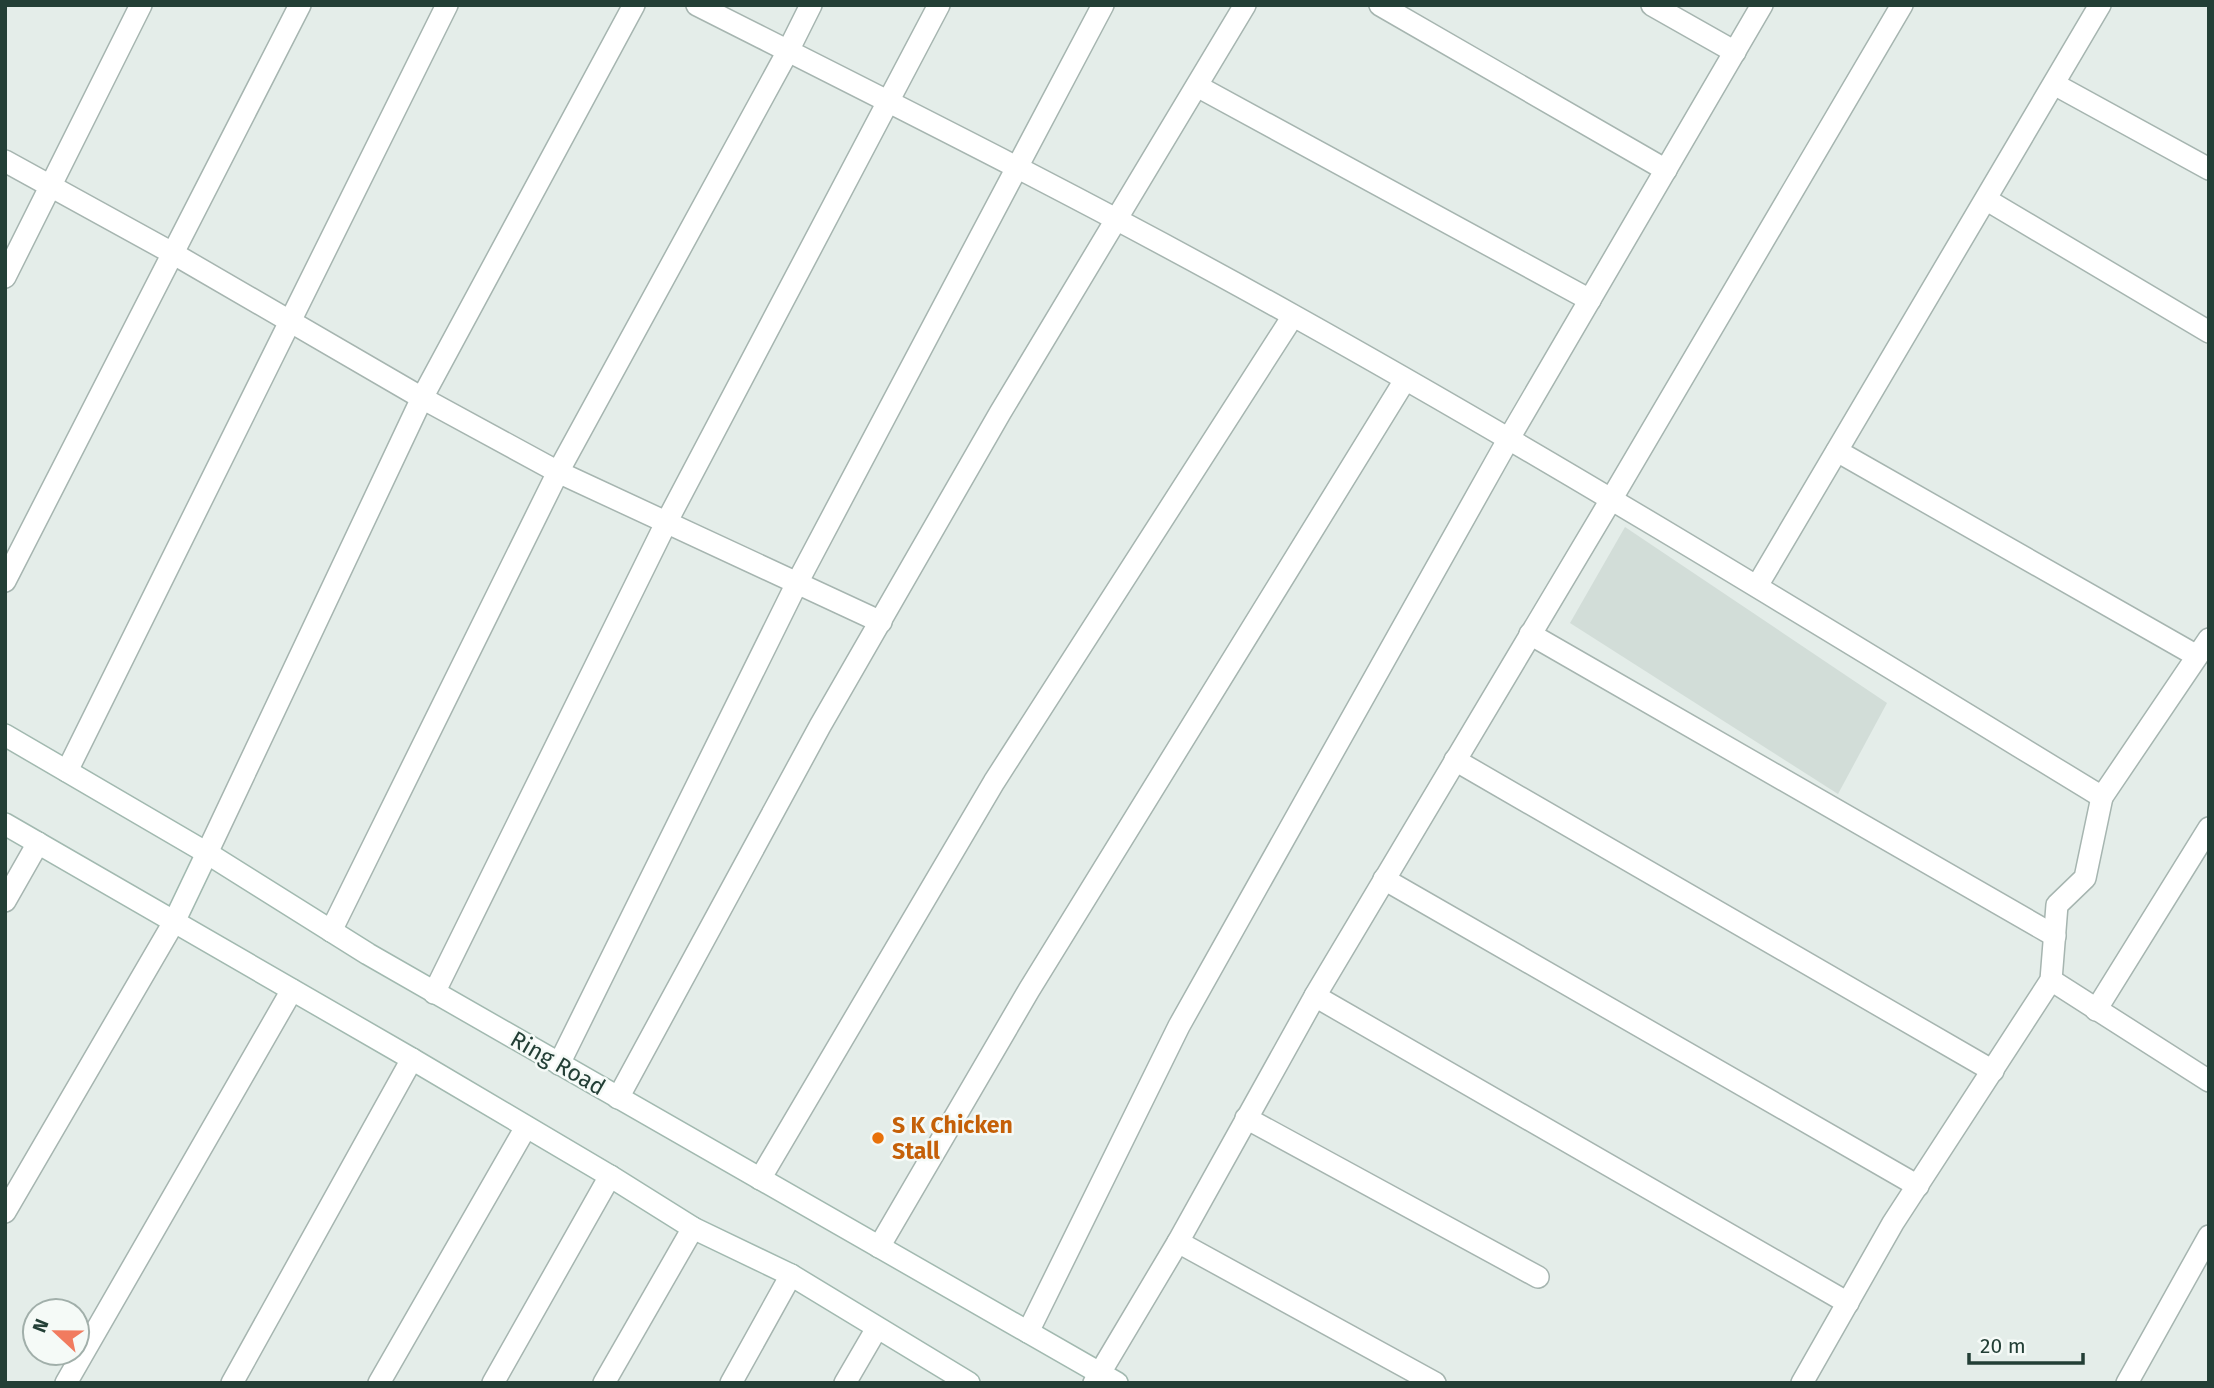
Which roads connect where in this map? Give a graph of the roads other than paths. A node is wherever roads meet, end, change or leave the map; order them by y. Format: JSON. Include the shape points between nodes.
{"nodes":[{"id":1,"x":141,"y":5,"type":"edge"},
{"id":2,"x":300,"y":5,"type":"edge"},
{"id":3,"x":447,"y":5,"type":"edge"},
{"id":4,"x":634,"y":5,"type":"edge"},
{"id":5,"x":696,"y":5,"type":"edge"},
{"id":6,"x":811,"y":5,"type":"edge"},
{"id":7,"x":939,"y":5,"type":"edge"},
{"id":8,"x":1103,"y":5,"type":"edge"},
{"id":9,"x":1245,"y":5,"type":"edge"},
{"id":10,"x":1380,"y":5,"type":"edge"},
{"id":11,"x":1652,"y":5,"type":"edge"},
{"id":12,"x":1762,"y":5,"type":"edge"},
{"id":13,"x":1902,"y":5,"type":"edge"},
{"id":14,"x":2100,"y":5,"type":"edge"},
{"id":15,"x":788,"y":51,"type":"junction"},
{"id":16,"x":1735,"y":52,"type":"junction"},
{"id":17,"x":2054,"y":84,"type":"junction"},
{"id":18,"x":1197,"y":86,"type":"junction"},
{"id":19,"x":887,"y":103,"type":"junction"},
{"id":20,"x":5,"y":161,"type":"edge"},
{"id":21,"x":1018,"y":166,"type":"junction"},
{"id":22,"x":2209,"y":169,"type":"edge"},
{"id":23,"x":1666,"y":170,"type":"junction"},
{"id":24,"x":49,"y":186,"type":"junction"},
{"id":25,"x":1987,"y":200,"type":"junction"},
{"id":26,"x":1117,"y":220,"type":"junction"},
{"id":27,"x":174,"y":254,"type":"junction"},
{"id":28,"x":5,"y":277,"type":"edge"},
{"id":29,"x":1590,"y":300,"type":"junction"},
{"id":30,"x":1293,"y":316,"type":"junction"},
{"id":31,"x":290,"y":321,"type":"junction"},
{"id":32,"x":2209,"y":332,"type":"edge"},
{"id":33,"x":1405,"y":380,"type":"junction"},
{"id":34,"x":422,"y":398,"type":"junction"},
{"id":35,"x":1508,"y":440,"type":"junction"},
{"id":36,"x":1838,"y":451,"type":"junction"},
{"id":37,"x":558,"y":472,"type":"junction"},
{"id":38,"x":1612,"y":498,"type":"junction"},
{"id":39,"x":666,"y":523,"type":"junction"},
{"id":40,"x":5,"y":582,"type":"edge"},
{"id":41,"x":796,"y":585,"type":"junction"},
{"id":42,"x":1756,"y":586,"type":"junction"},
{"id":43,"x":881,"y":622,"type":"junction"},
{"id":44,"x":1530,"y":634,"type":"junction"},
{"id":45,"x":2203,"y":647,"type":"edge"},
{"id":46,"x":5,"y":735,"type":"edge"},
{"id":47,"x":1455,"y":760,"type":"junction"},
{"id":48,"x":67,"y":771,"type":"junction"},
{"id":49,"x":2102,"y":797,"type":"junction"},
{"id":50,"x":5,"y":824,"type":"edge"},
{"id":51,"x":2209,"y":828,"type":"edge"},
{"id":52,"x":38,"y":843,"type":"junction"},
{"id":53,"x":207,"y":853,"type":"junction"},
{"id":54,"x":1384,"y":879,"type":"junction"},
{"id":55,"x":5,"y":901,"type":"edge"},
{"id":56,"x":174,"y":922,"type":"junction"},
{"id":57,"x":331,"y":931,"type":"junction"},
{"id":58,"x":2054,"y":936,"type":"junction"},
{"id":59,"x":2051,"y":980,"type":"junction"},
{"id":60,"x":292,"y":990,"type":"junction"},
{"id":61,"x":434,"y":993,"type":"junction"},
{"id":62,"x":1315,"y":996,"type":"junction"},
{"id":63,"x":2096,"y":1010,"type":"junction"},
{"id":64,"x":412,"y":1059,"type":"junction"},
{"id":65,"x":559,"y":1064,"type":"junction"},
{"id":66,"x":1993,"y":1071,"type":"junction"},
{"id":67,"x":2209,"y":1081,"type":"edge"},
{"id":68,"x":618,"y":1098,"type":"junction"},
{"id":69,"x":1246,"y":1118,"type":"junction"},
{"id":70,"x":526,"y":1127,"type":"junction"},
{"id":71,"x":610,"y":1176,"type":"junction"},
{"id":72,"x":760,"y":1179,"type":"junction"},
{"id":73,"x":1918,"y":1186,"type":"junction"},
{"id":74,"x":5,"y":1212,"type":"edge"},
{"id":75,"x":693,"y":1228,"type":"junction"},
{"id":76,"x":2209,"y":1236,"type":"edge"},
{"id":77,"x":1178,"y":1242,"type":"junction"},
{"id":78,"x":879,"y":1247,"type":"junction"},
{"id":79,"x":791,"y":1275,"type":"junction"},
{"id":80,"x":1538,"y":1277,"type":"dead end"},
{"id":81,"x":1848,"y":1303,"type":"junction"},
{"id":82,"x":877,"y":1328,"type":"junction"},
{"id":83,"x":1028,"y":1332,"type":"junction"},
{"id":84,"x":1104,"y":1379,"type":"edge"},
{"id":85,"x":65,"y":1383,"type":"edge"},
{"id":86,"x":232,"y":1383,"type":"edge"},
{"id":87,"x":379,"y":1383,"type":"edge"},
{"id":88,"x":493,"y":1383,"type":"edge"},
{"id":89,"x":604,"y":1383,"type":"edge"},
{"id":90,"x":731,"y":1383,"type":"edge"},
{"id":91,"x":845,"y":1383,"type":"edge"},
{"id":92,"x":969,"y":1383,"type":"edge"},
{"id":93,"x":1435,"y":1383,"type":"edge"},
{"id":94,"x":1802,"y":1383,"type":"edge"},
{"id":95,"x":2127,"y":1383,"type":"edge"}],
"edges":[{"from":1,"to":24,"type":"street"},
{"from":2,"to":27,"type":"street"},
{"from":3,"to":31,"type":"street"},
{"from":4,"to":34,"type":"street"},
{"from":5,"to":15,"type":"street"},
{"from":6,"to":15,"type":"street"},
{"from":7,"to":19,"type":"street"},
{"from":8,"to":21,"type":"street"},
{"from":9,"to":18,"type":"street"},
{"from":10,"to":23,"type":"street"},
{"from":11,"to":16,"type":"street"},
{"from":12,"to":16,"type":"street"},
{"from":13,"to":38,"type":"street"},
{"from":14,"to":17,"type":"street"},
{"from":15,"to":19,"type":"street"},
{"from":15,"to":37,"type":"street"},
{"from":16,"to":23,"type":"street"},
{"from":17,"to":22,"type":"street"},
{"from":17,"to":25,"type":"street"},
{"from":18,"to":26,"type":"street"},
{"from":18,"to":29,"type":"street"},
{"from":19,"to":21,"type":"street"},
{"from":19,"to":39,"type":"street"},
{"from":20,"to":24,"type":"street"},
{"from":21,"to":26,"type":"street"},
{"from":21,"to":41,"type":"street"},
{"from":23,"to":29,"type":"street"},
{"from":24,"to":27,"type":"street"},
{"from":24,"to":28,"type":"street"},
{"from":25,"to":32,"type":"street"},
{"from":25,"to":36,"type":"street"},
{"from":26,"to":30,"type":"street"},
{"from":26,"to":43,"type":"street"},
{"from":27,"to":31,"type":"street"},
{"from":27,"to":40,"type":"street"},
{"from":29,"to":35,"type":"street"},
{"from":30,"to":33,"type":"street"},
{"from":30,"to":72,"type":"street","via":[[994,782]]},
{"from":31,"to":34,"type":"street"},
{"from":31,"to":48,"type":"street"},
{"from":33,"to":35,"type":"street"},
{"from":33,"to":78,"type":"street","via":[[1029,990]]},
{"from":34,"to":37,"type":"street"},
{"from":34,"to":53,"type":"street"},
{"from":35,"to":38,"type":"street"},
{"from":35,"to":83,"type":"street","via":[[1179,1026]]},
{"from":36,"to":42,"type":"street"},
{"from":36,"to":45,"type":"street"},
{"from":37,"to":39,"type":"street"},
{"from":37,"to":57,"type":"street"},
{"from":38,"to":42,"type":"street"},
{"from":38,"to":44,"type":"street"},
{"from":39,"to":41,"type":"street"},
{"from":39,"to":61,"type":"street"},
{"from":41,"to":43,"type":"street"},
{"from":41,"to":65,"type":"street"},
{"from":42,"to":49,"type":"street"},
{"from":43,"to":68,"type":"street"},
{"from":44,"to":47,"type":"street"},
{"from":44,"to":58,"type":"street"},
{"from":45,"to":49,"type":"street"},
{"from":46,"to":48,"type":"street","name":"Ring Road"},
{"from":47,"to":54,"type":"street"},
{"from":47,"to":66,"type":"street"},
{"from":48,"to":53,"type":"street","name":"Ring Road"},
{"from":49,"to":58,"type":"street","via":[[2085,878],[2057,905]]},
{"from":50,"to":52,"type":"street"},
{"from":51,"to":63,"type":"street"},
{"from":52,"to":55,"type":"street"},
{"from":52,"to":56,"type":"street"},
{"from":53,"to":56,"type":"street"},
{"from":53,"to":57,"type":"street","name":"Ring Road"},
{"from":54,"to":62,"type":"street"},
{"from":54,"to":73,"type":"street"},
{"from":56,"to":60,"type":"street"},
{"from":56,"to":74,"type":"street"},
{"from":57,"to":61,"type":"street","name":"Ring Road"},
{"from":58,"to":59,"type":"street"},
{"from":59,"to":63,"type":"street"},
{"from":59,"to":66,"type":"street"},
{"from":60,"to":64,"type":"street"},
{"from":60,"to":85,"type":"street"},
{"from":61,"to":65,"type":"street","name":"Ring Road"},
{"from":62,"to":69,"type":"street"},
{"from":62,"to":81,"type":"street"},
{"from":63,"to":67,"type":"street"},
{"from":64,"to":70,"type":"street"},
{"from":64,"to":86,"type":"street"},
{"from":65,"to":68,"type":"street","name":"Ring Road"},
{"from":66,"to":73,"type":"street"},
{"from":68,"to":72,"type":"street","name":"Ring Road"},
{"from":69,"to":77,"type":"street"},
{"from":69,"to":80,"type":"street"},
{"from":70,"to":71,"type":"street"},
{"from":70,"to":87,"type":"street"},
{"from":71,"to":75,"type":"street"},
{"from":71,"to":88,"type":"street"},
{"from":72,"to":78,"type":"street","name":"Ring Road"},
{"from":73,"to":81,"type":"street"},
{"from":75,"to":79,"type":"street"},
{"from":75,"to":89,"type":"street"},
{"from":76,"to":95,"type":"street"},
{"from":77,"to":84,"type":"street"},
{"from":77,"to":93,"type":"street"},
{"from":78,"to":83,"type":"street","name":"Ring Road"},
{"from":79,"to":82,"type":"street"},
{"from":79,"to":90,"type":"street"},
{"from":81,"to":94,"type":"street"},
{"from":82,"to":91,"type":"street"},
{"from":82,"to":92,"type":"street"},
{"from":83,"to":84,"type":"street","name":"Ring Road"}]}
